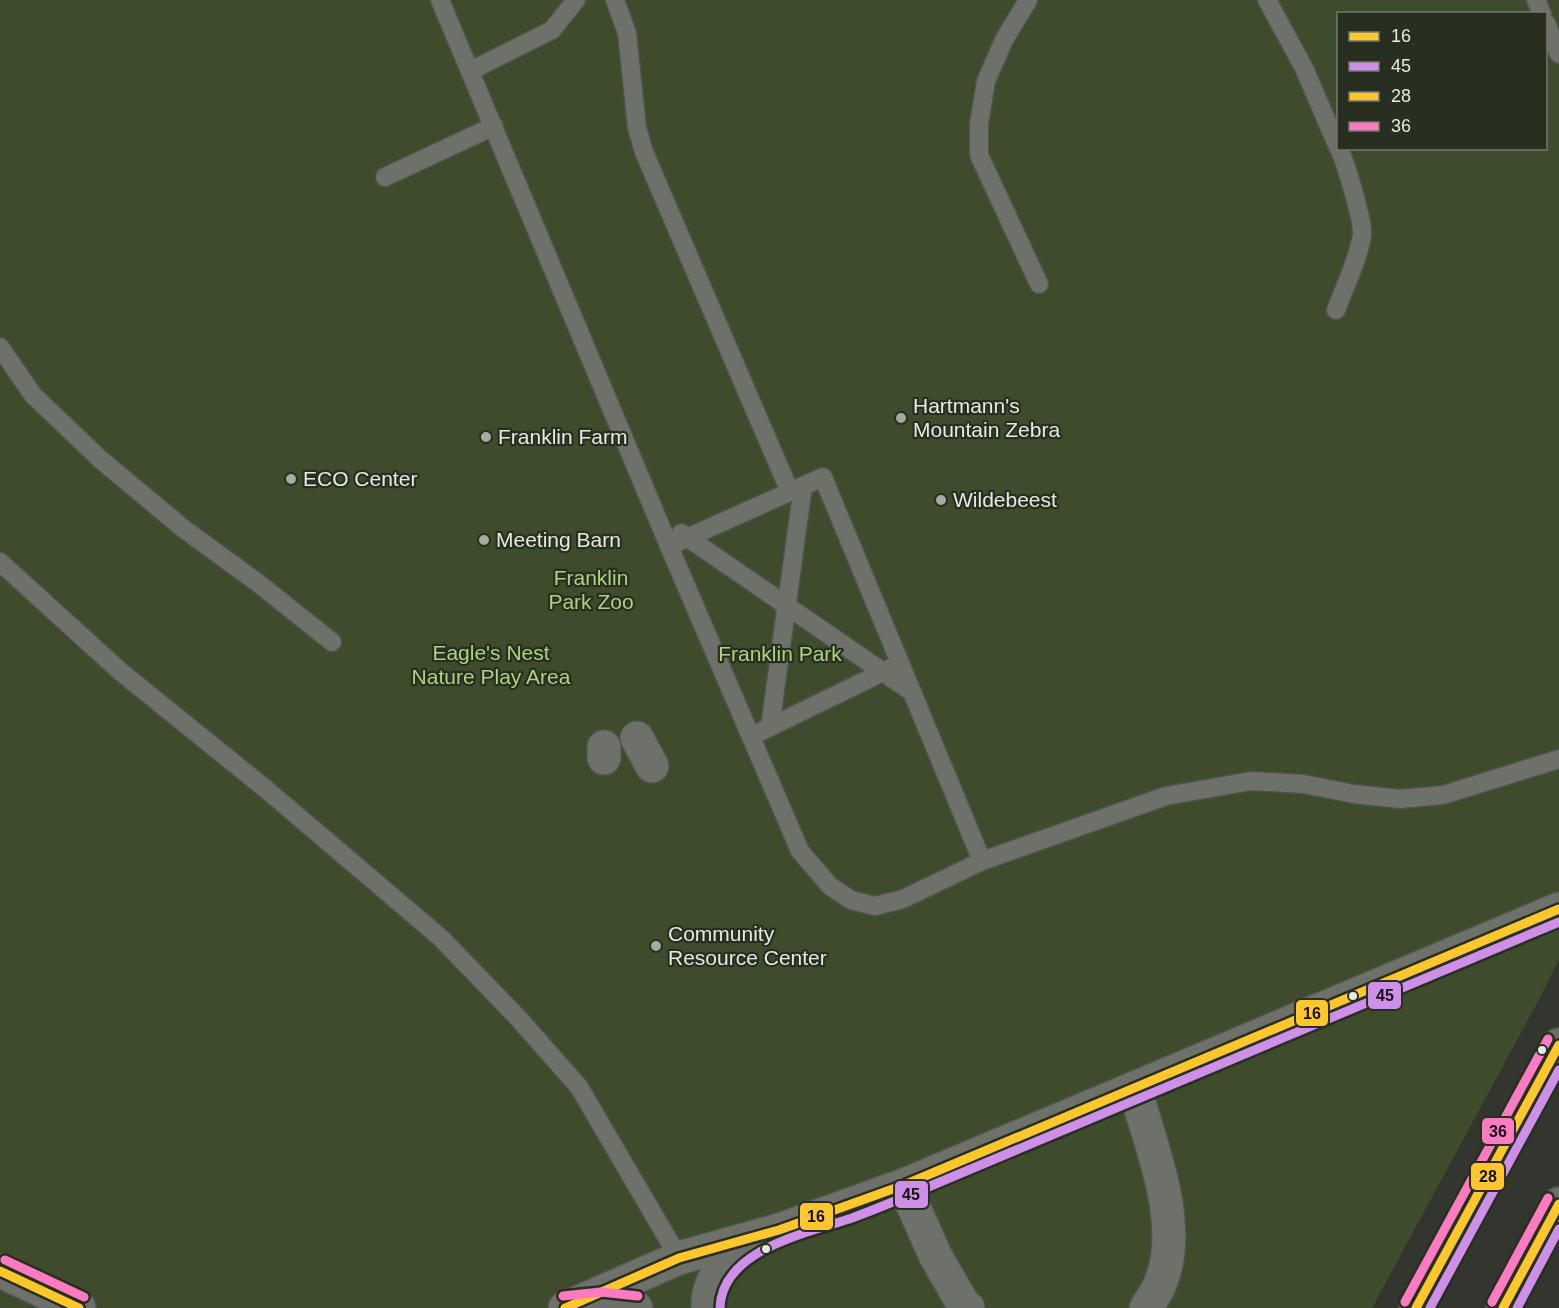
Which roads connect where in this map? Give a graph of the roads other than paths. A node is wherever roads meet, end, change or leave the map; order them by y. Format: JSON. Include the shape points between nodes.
{"nodes":[{"id":1,"x":440,"y":0,"type":"edge"},
{"id":2,"x":576,"y":0,"type":"edge"},
{"id":3,"x":615,"y":0,"type":"edge"},
{"id":4,"x":1028,"y":0,"type":"edge"},
{"id":5,"x":1267,"y":0,"type":"edge"},
{"id":6,"x":1547,"y":27,"type":"edge"},
{"id":7,"x":1559,"y":54,"type":"edge"},
{"id":8,"x":470,"y":71,"type":"junction"},
{"id":9,"x":494,"y":126,"type":"junction"},
{"id":10,"x":1337,"y":143,"type":"edge"},
{"id":11,"x":1340,"y":150,"type":"edge"},
{"id":12,"x":385,"y":177,"type":"dead end"},
{"id":13,"x":1039,"y":284,"type":"dead end"},
{"id":14,"x":1336,"y":310,"type":"dead end"},
{"id":15,"x":0,"y":347,"type":"edge"},
{"id":16,"x":796,"y":489,"type":"junction"},
{"id":17,"x":656,"y":515,"type":"junction"},
{"id":18,"x":688,"y":538,"type":"junction"},
{"id":19,"x":669,"y":546,"type":"junction"},
{"id":20,"x":0,"y":562,"type":"edge"},
{"id":21,"x":786,"y":605,"type":"junction"},
{"id":22,"x":332,"y":642,"type":"dead end"},
{"id":23,"x":900,"y":664,"type":"junction"},
{"id":24,"x":883,"y":672,"type":"junction"},
{"id":25,"x":912,"y":692,"type":"junction"},
{"id":26,"x":770,"y":727,"type":"junction"},
{"id":27,"x":750,"y":736,"type":"junction"},
{"id":28,"x":1559,"y":759,"type":"edge"},
{"id":29,"x":982,"y":861,"type":"junction"},
{"id":30,"x":1559,"y":909,"type":"edge"},
{"id":31,"x":1559,"y":1045,"type":"edge"},
{"id":32,"x":1135,"y":1089,"type":"junction"},
{"id":33,"x":904,"y":1185,"type":"junction"},
{"id":34,"x":1559,"y":1204,"type":"edge"},
{"id":35,"x":779,"y":1230,"type":"junction"},
{"id":36,"x":680,"y":1258,"type":"junction"},
{"id":37,"x":0,"y":1271,"type":"edge"},
{"id":38,"x":79,"y":1308,"type":"edge"},
{"id":39,"x":565,"y":1308,"type":"edge"},
{"id":40,"x":636,"y":1308,"type":"edge"},
{"id":41,"x":708,"y":1308,"type":"edge"},
{"id":42,"x":968,"y":1308,"type":"edge"},
{"id":43,"x":1146,"y":1308,"type":"edge"},
{"id":44,"x":1416,"y":1308,"type":"edge"},
{"id":45,"x":1503,"y":1308,"type":"edge"}],
"edges":[{"from":1,"to":8,"type":"lane"},
{"from":2,"to":8,"type":"lane","via":[[552,30]]},
{"from":3,"to":16,"type":"lane","via":[[627,33],[637,128],[644,152]]},
{"from":4,"to":13,"type":"lane","via":[[986,81],[979,155]]},
{"from":5,"to":10,"type":"lane","via":[[1304,68]]},
{"from":6,"to":7,"type":"lane"},
{"from":8,"to":9,"type":"lane"},
{"from":9,"to":12,"type":"lane"},
{"from":9,"to":17,"type":"lane"},
{"from":11,"to":14,"type":"lane","via":[[1362,233]]},
{"from":15,"to":22,"type":"lane","via":[[33,395],[100,459]]},
{"from":16,"to":18,"type":"lane"},
{"from":16,"to":21,"type":"lane"},
{"from":16,"to":23,"type":"lane","via":[[823,477]]},
{"from":17,"to":18,"type":"lane"},
{"from":17,"to":19,"type":"lane"},
{"from":18,"to":19,"type":"lane"},
{"from":18,"to":21,"type":"lane"},
{"from":19,"to":27,"type":"lane"},
{"from":20,"to":36,"type":"lane","via":[[121,672],[441,938],[579,1087]]},
{"from":21,"to":24,"type":"lane"},
{"from":21,"to":26,"type":"lane"},
{"from":23,"to":24,"type":"lane"},
{"from":23,"to":25,"type":"lane"},
{"from":24,"to":25,"type":"lane"},
{"from":24,"to":26,"type":"lane"},
{"from":25,"to":29,"type":"lane"},
{"from":26,"to":27,"type":"lane"},
{"from":27,"to":29,"type":"lane","via":[[800,851],[830,886],[851,900],[874,906],[903,898]]},
{"from":28,"to":29,"type":"lane","via":[[1443,795],[1400,799],[1303,784],[1251,781],[1177,794]]},
{"from":30,"to":32,"type":"main road"},
{"from":31,"to":44,"type":"main road"},
{"from":32,"to":33,"type":"main road"},
{"from":32,"to":43,"type":"main road","via":[[1169,1215],[1169,1244],[1161,1283]]},
{"from":33,"to":35,"type":"main road"},
{"from":33,"to":42,"type":"main road","via":[[935,1255]]},
{"from":34,"to":45,"type":"main road"},
{"from":35,"to":36,"type":"main road"},
{"from":35,"to":41,"type":"main road","via":[[754,1242],[723,1266],[709,1291]]},
{"from":36,"to":39,"type":"main road"},
{"from":37,"to":38,"type":"main road"},
{"from":39,"to":40,"type":"main road","via":[[617,1304]]}]}
